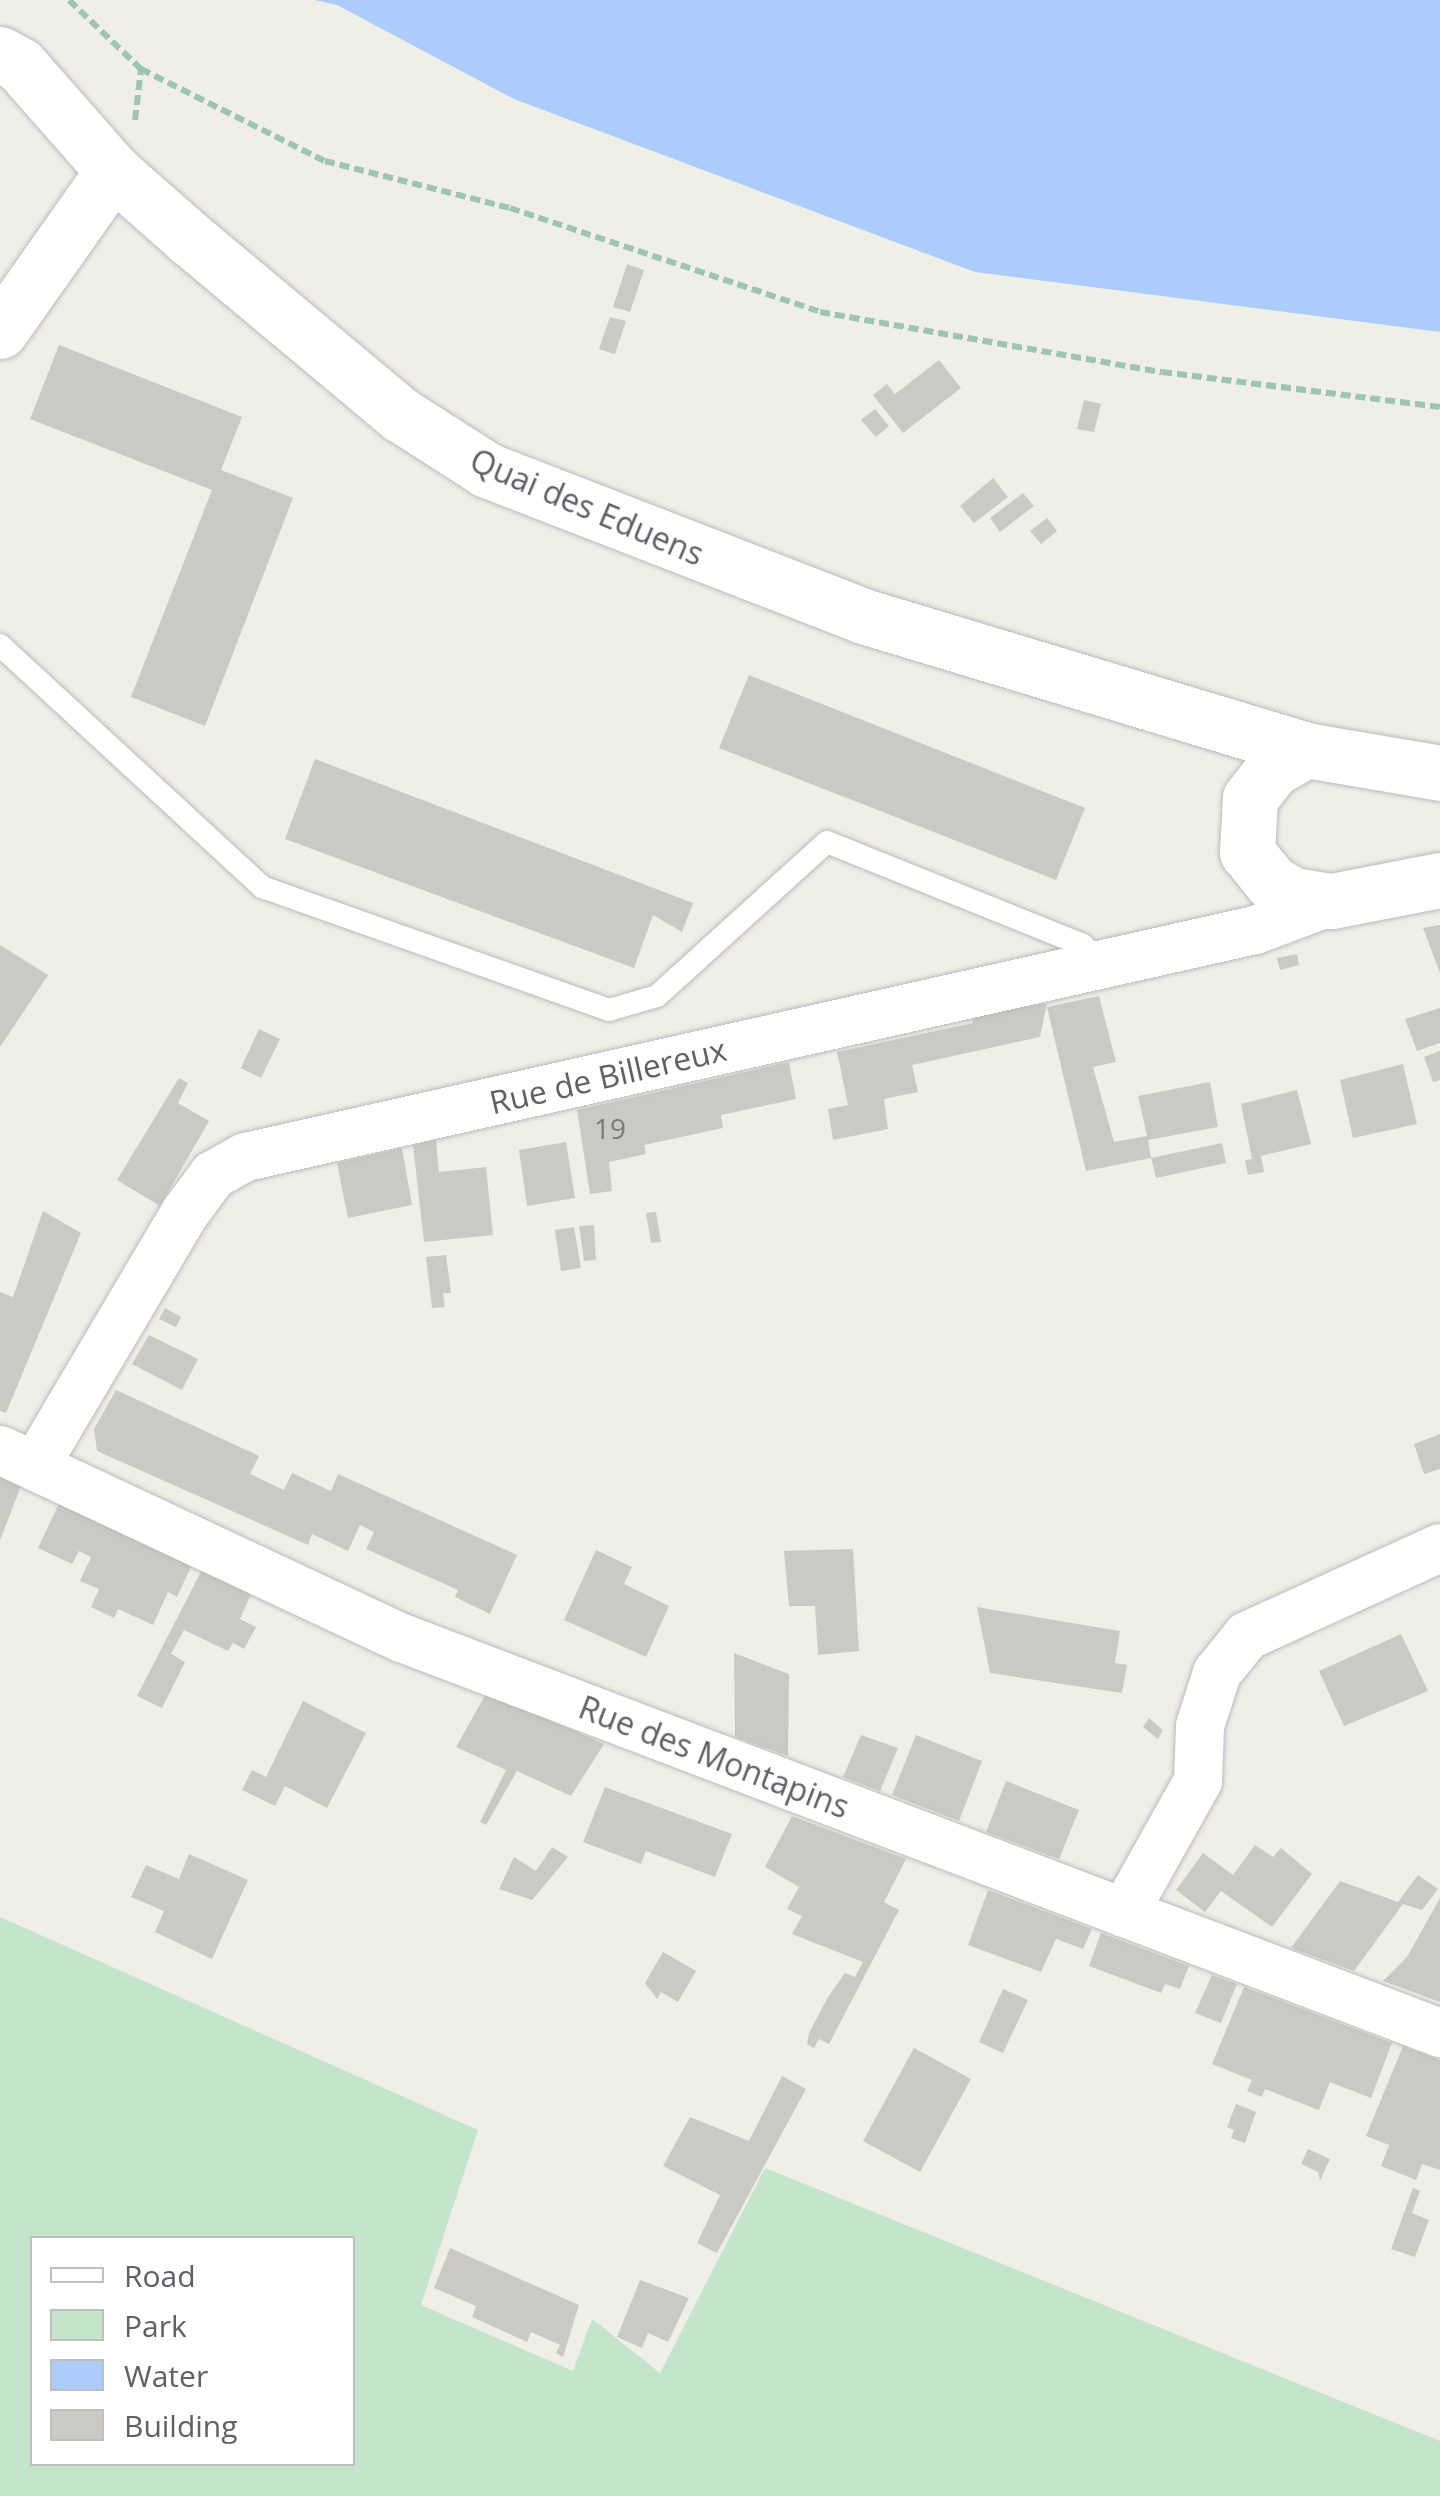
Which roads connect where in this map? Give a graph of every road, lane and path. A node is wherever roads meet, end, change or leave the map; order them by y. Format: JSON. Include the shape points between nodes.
{"nodes":[{"id":1,"x":69,"y":0,"type":"edge"},
{"id":2,"x":0,"y":54,"type":"edge"},
{"id":3,"x":113,"y":172,"type":"junction"},
{"id":4,"x":0,"y":330,"type":"edge"},
{"id":5,"x":1440,"y":406,"type":"edge"},
{"id":6,"x":0,"y":644,"type":"edge"},
{"id":7,"x":1126,"y":692,"type":"junction"},
{"id":8,"x":1306,"y":750,"type":"junction"},
{"id":9,"x":1440,"y":774,"type":"edge"},
{"id":10,"x":1250,"y":798,"type":"junction"},
{"id":11,"x":1440,"y":880,"type":"edge"},
{"id":12,"x":1332,"y":902,"type":"junction"},
{"id":13,"x":1098,"y":966,"type":"junction"},
{"id":14,"x":19,"y":1456,"type":"edge"},
{"id":15,"x":1440,"y":1548,"type":"edge"},
{"id":16,"x":1124,"y":1913,"type":"junction"},
{"id":17,"x":1440,"y":2033,"type":"edge"}],
"edges":[{"from":1,"to":5,"type":"path","via":[[142,69],[325,161],[510,208],[820,312],[1162,372]]},
{"from":2,"to":3,"type":"street","name":"Quai des Eduens","via":[[20,65]]},
{"from":3,"to":4,"type":"street"},
{"from":3,"to":7,"type":"street","name":"Quai des Eduens","via":[[401,415],[486,470],[863,616]]},
{"from":6,"to":13,"type":"lane","via":[[262,887],[609,1010],[656,996],[827,842],[1083,945]]},
{"from":7,"to":8,"type":"street","name":"Quai des Eduens"},
{"from":7,"to":10,"type":"street","name":"Quai des Eduens","via":[[1220,758]]},
{"from":8,"to":9,"type":"street","name":"Quai des Eduens"},
{"from":8,"to":10,"type":"street","via":[[1272,770]]},
{"from":10,"to":12,"type":"street","via":[[1246,852],[1271,882],[1293,895]]},
{"from":11,"to":12,"type":"street"},
{"from":12,"to":13,"type":"street","name":"Rue de Billereux","via":[[1255,930]]},
{"from":13,"to":14,"type":"street","name":"Rue de Billereux","via":[[246,1157],[213,1176],[184,1212]]},
{"from":14,"to":16,"type":"street","name":"Rue des Montapins","via":[[402,1638]]},
{"from":15,"to":16,"type":"street","via":[[1248,1636],[1218,1673],[1200,1726],[1198,1781]]},
{"from":16,"to":17,"type":"street","name":"Rue des Montapins"}]}
